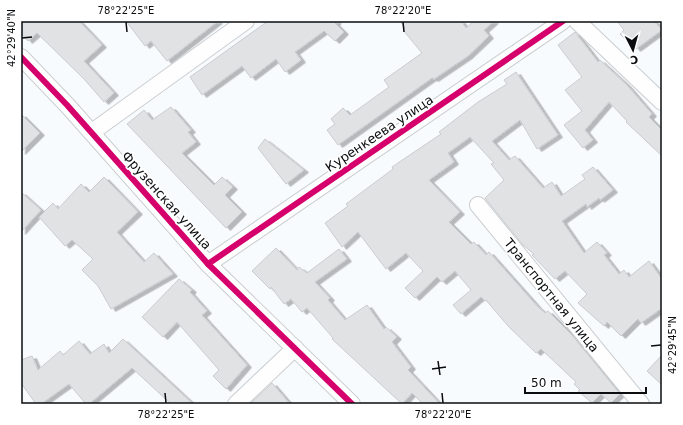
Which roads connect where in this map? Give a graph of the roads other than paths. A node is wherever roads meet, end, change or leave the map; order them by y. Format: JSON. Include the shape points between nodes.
{"nodes":[{"id":1,"x":246,"y":21,"type":"edge"},
{"id":2,"x":563,"y":21,"type":"edge"},
{"id":3,"x":578,"y":21,"type":"edge"},
{"id":4,"x":21,"y":57,"type":"edge"},
{"id":5,"x":662,"y":102,"type":"edge"},
{"id":6,"x":92,"y":132,"type":"junction"},
{"id":7,"x":478,"y":205,"type":"dead end"},
{"id":8,"x":208,"y":264,"type":"junction"},
{"id":9,"x":295,"y":348,"type":"junction"},
{"id":10,"x":236,"y":404,"type":"edge"},
{"id":11,"x":352,"y":404,"type":"edge"},
{"id":12,"x":642,"y":404,"type":"edge"}],
"edges":[{"from":1,"to":6,"type":"street"},
{"from":2,"to":8,"type":"street","name":"Куренкеева улица"},
{"from":3,"to":5,"type":"street"},
{"from":4,"to":6,"type":"street","name":"Фрузенская улица"},
{"from":6,"to":8,"type":"street","name":"Фрузенская улица"},
{"from":7,"to":12,"type":"street","name":"Транспортная улица"},
{"from":8,"to":9,"type":"street","name":"Фрузенская улица"},
{"from":9,"to":10,"type":"street"},
{"from":9,"to":11,"type":"street","name":"Фрузенская улица"}]}
